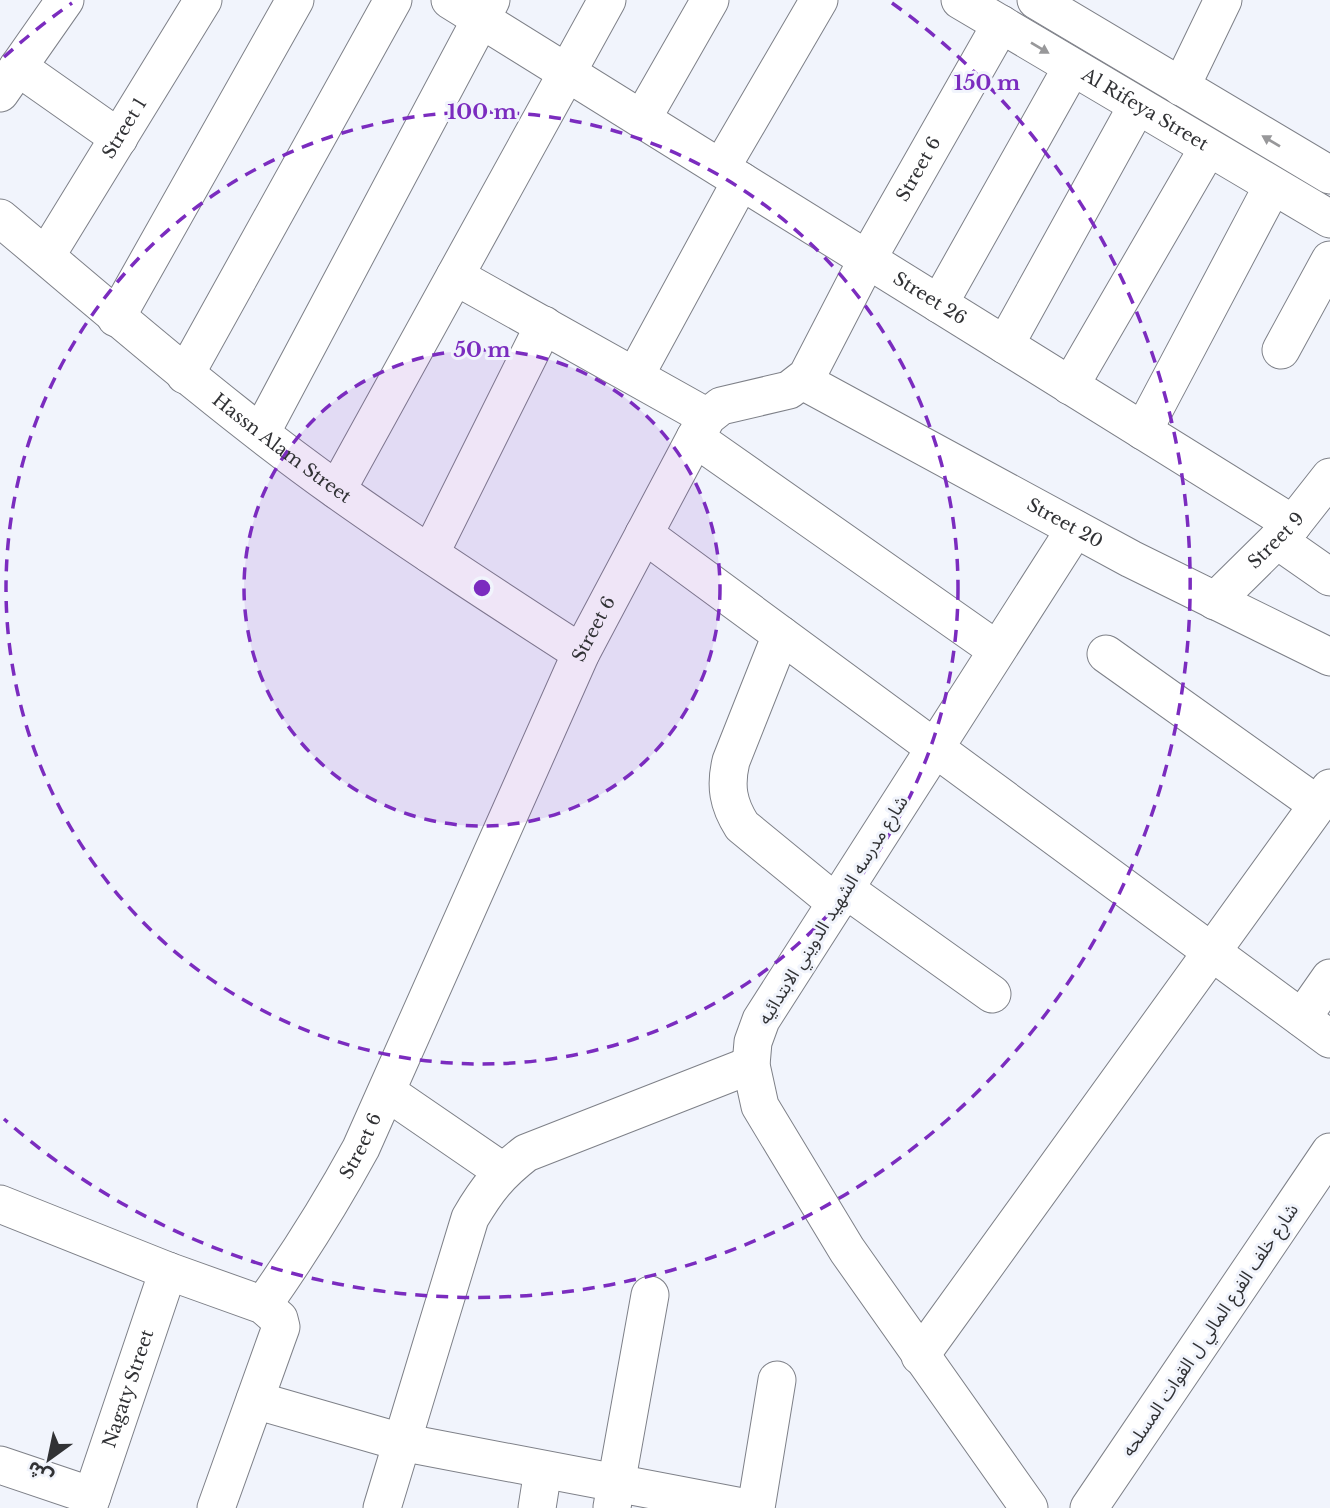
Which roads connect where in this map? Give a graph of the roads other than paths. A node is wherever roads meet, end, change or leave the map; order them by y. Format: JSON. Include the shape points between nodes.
{"nodes":[{"id":1,"x":65,"y":0,"type":"edge"},
{"id":2,"x":203,"y":0,"type":"edge"},
{"id":3,"x":295,"y":0,"type":"edge"},
{"id":4,"x":393,"y":0,"type":"edge"},
{"id":5,"x":607,"y":0,"type":"edge"},
{"id":6,"x":710,"y":0,"type":"edge"},
{"id":7,"x":819,"y":0,"type":"edge"},
{"id":8,"x":960,"y":0,"type":"edge"},
{"id":9,"x":1036,"y":0,"type":"edge"},
{"id":10,"x":1223,"y":0,"type":"edge"},
{"id":11,"x":473,"y":6,"type":"edge"},
{"id":12,"x":1001,"y":24,"type":"junction"},
{"id":13,"x":1072,"y":66,"type":"junction"},
{"id":14,"x":566,"y":72,"type":"junction"},
{"id":15,"x":9,"y":80,"type":"edge"},
{"id":16,"x":1181,"y":87,"type":"junction"},
{"id":17,"x":1137,"y":106,"type":"junction"},
{"id":18,"x":642,"y":119,"type":"junction"},
{"id":19,"x":119,"y":138,"type":"junction"},
{"id":20,"x":1208,"y":148,"type":"junction"},
{"id":21,"x":731,"y":174,"type":"junction"},
{"id":22,"x":1330,"y":175,"type":"edge"},
{"id":23,"x":1272,"y":187,"type":"junction"},
{"id":24,"x":0,"y":218,"type":"edge"},
{"id":25,"x":1330,"y":219,"type":"edge"},
{"id":26,"x":46,"y":256,"type":"junction"},
{"id":27,"x":868,"y":258,"type":"junction"},
{"id":28,"x":1330,"y":260,"type":"edge"},
{"id":29,"x":455,"y":276,"type":"junction"},
{"id":30,"x":939,"y":304,"type":"junction"},
{"id":31,"x":116,"y":318,"type":"junction"},
{"id":32,"x":544,"y":325,"type":"junction"},
{"id":33,"x":1005,"y":345,"type":"junction"},
{"id":34,"x":1281,"y":350,"type":"dead end"},
{"id":35,"x":185,"y":375,"type":"junction"},
{"id":36,"x":635,"y":376,"type":"junction"},
{"id":37,"x":803,"y":381,"type":"junction"},
{"id":38,"x":1070,"y":386,"type":"junction"},
{"id":39,"x":701,"y":428,"type":"junction"},
{"id":40,"x":1143,"y":431,"type":"junction"},
{"id":41,"x":261,"y":433,"type":"junction"},
{"id":42,"x":1330,"y":477,"type":"edge"},
{"id":43,"x":337,"y":490,"type":"junction"},
{"id":44,"x":1074,"y":529,"type":"junction"},
{"id":45,"x":1285,"y":532,"type":"junction"},
{"id":46,"x":644,"y":534,"type":"junction"},
{"id":47,"x":430,"y":554,"type":"junction"},
{"id":48,"x":1330,"y":577,"type":"edge"},
{"id":49,"x":1215,"y":601,"type":"junction"},
{"id":50,"x":781,"y":635,"type":"junction"},
{"id":51,"x":997,"y":650,"type":"junction"},
{"id":52,"x":581,"y":653,"type":"junction"},
{"id":53,"x":1106,"y":654,"type":"dead end"},
{"id":54,"x":1330,"y":657,"type":"edge"},
{"id":55,"x":935,"y":748,"type":"junction"},
{"id":56,"x":1324,"y":797,"type":"edge"},
{"id":57,"x":840,"y":896,"type":"junction"},
{"id":58,"x":1212,"y":952,"type":"junction"},
{"id":59,"x":1330,"y":978,"type":"edge"},
{"id":60,"x":992,"y":994,"type":"dead end"},
{"id":61,"x":1316,"y":1028,"type":"edge"},
{"id":62,"x":751,"y":1065,"type":"junction"},
{"id":63,"x":387,"y":1092,"type":"junction"},
{"id":64,"x":1330,"y":1152,"type":"edge"},
{"id":65,"x":502,"y":1171,"type":"junction"},
{"id":66,"x":0,"y":1204,"type":"edge"},
{"id":67,"x":168,"y":1271,"type":"junction"},
{"id":68,"x":650,"y":1295,"type":"dead end"},
{"id":69,"x":263,"y":1305,"type":"junction"},
{"id":70,"x":920,"y":1356,"type":"junction"},
{"id":71,"x":778,"y":1380,"type":"dead end"},
{"id":72,"x":255,"y":1400,"type":"junction"},
{"id":73,"x":401,"y":1442,"type":"junction"},
{"id":74,"x":0,"y":1465,"type":"edge"},
{"id":75,"x":543,"y":1470,"type":"junction"},
{"id":76,"x":614,"y":1496,"type":"edge"},
{"id":77,"x":90,"y":1502,"type":"edge"},
{"id":78,"x":216,"y":1508,"type":"edge"},
{"id":79,"x":382,"y":1508,"type":"edge"},
{"id":80,"x":537,"y":1508,"type":"edge"},
{"id":81,"x":747,"y":1508,"type":"edge"},
{"id":82,"x":756,"y":1508,"type":"edge"},
{"id":83,"x":1029,"y":1508,"type":"edge"},
{"id":84,"x":1089,"y":1508,"type":"edge"}],
"edges":[{"from":1,"to":15,"type":"street"},
{"from":2,"to":19,"type":"street","name":"Street 1"},
{"from":3,"to":31,"type":"street"},
{"from":4,"to":35,"type":"street"},
{"from":5,"to":14,"type":"street"},
{"from":6,"to":18,"type":"street"},
{"from":7,"to":21,"type":"street"},
{"from":8,"to":12,"type":"street","name":"Al Rifeya Street"},
{"from":9,"to":16,"type":"street"},
{"from":10,"to":16,"type":"street"},
{"from":11,"to":14,"type":"street","name":"Street 26"},
{"from":11,"to":41,"type":"street"},
{"from":12,"to":13,"type":"street","name":"Al Rifeya Street","one_way":true},
{"from":12,"to":27,"type":"street","name":"Street 6"},
{"from":13,"to":17,"type":"street","name":"Al Rifeya Street"},
{"from":13,"to":30,"type":"street"},
{"from":14,"to":18,"type":"street","name":"Street 26"},
{"from":14,"to":29,"type":"street"},
{"from":15,"to":19,"type":"street"},
{"from":22,"to":16,"type":"street","one_way":true},
{"from":17,"to":20,"type":"street","name":"Al Rifeya Street"},
{"from":17,"to":33,"type":"street"},
{"from":18,"to":21,"type":"street","name":"Street 26"},
{"from":19,"to":26,"type":"street","name":"Street 1"},
{"from":20,"to":23,"type":"street","name":"Al Rifeya Street"},
{"from":20,"to":38,"type":"street"},
{"from":21,"to":27,"type":"street","name":"Street 26"},
{"from":21,"to":36,"type":"street"},
{"from":23,"to":25,"type":"street","name":"Al Rifeya Street"},
{"from":23,"to":40,"type":"street"},
{"from":24,"to":26,"type":"street","name":"Hassn Alam Street"},
{"from":26,"to":31,"type":"street","name":"Hassn Alam Street"},
{"from":27,"to":30,"type":"street","name":"Street 26"},
{"from":27,"to":37,"type":"street","name":"Street 6"},
{"from":28,"to":34,"type":"street"},
{"from":29,"to":32,"type":"street"},
{"from":29,"to":43,"type":"street"},
{"from":30,"to":33,"type":"street","name":"Street 26"},
{"from":31,"to":35,"type":"street","name":"Hassn Alam Street"},
{"from":32,"to":36,"type":"street"},
{"from":32,"to":47,"type":"street"},
{"from":33,"to":38,"type":"street","name":"Street 26"},
{"from":35,"to":41,"type":"street","name":"Hassn Alam Street"},
{"from":36,"to":39,"type":"street"},
{"from":37,"to":39,"type":"street","via":[[789,390],[721,405]]},
{"from":37,"to":44,"type":"street","name":"Street 20"},
{"from":38,"to":40,"type":"street","name":"Street 26"},
{"from":39,"to":46,"type":"street","name":"Street 6"},
{"from":39,"to":51,"type":"street"},
{"from":40,"to":45,"type":"street","name":"Street 26"},
{"from":41,"to":43,"type":"street","name":"Hassn Alam Street"},
{"from":42,"to":45,"type":"street","name":"Street 9"},
{"from":43,"to":47,"type":"street","name":"Hassn Alam Street"},
{"from":44,"to":49,"type":"street","name":"Street 20"},
{"from":44,"to":51,"type":"street","name":"شارع مدرسه الشهيد الدويني الابتدائيه"},
{"from":45,"to":48,"type":"street","name":"Street 26"},
{"from":45,"to":49,"type":"street","name":"Street 9"},
{"from":46,"to":50,"type":"street"},
{"from":46,"to":52,"type":"street","name":"Street 6"},
{"from":47,"to":52,"type":"street","name":"Hassn Alam Street"},
{"from":49,"to":54,"type":"street","name":"Street 20"},
{"from":50,"to":55,"type":"street"},
{"from":50,"to":57,"type":"street","via":[[731,761],[728,795],[742,826]]},
{"from":51,"to":55,"type":"street","name":"شارع مدرسه الشهيد الدويني الابتدائيه"},
{"from":52,"to":63,"type":"street","name":"Street 6"},
{"from":53,"to":56,"type":"street"},
{"from":55,"to":57,"type":"street","name":"شارع مدرسه الشهيد الدويني الابتدائيه"},
{"from":55,"to":58,"type":"street"},
{"from":56,"to":58,"type":"street"},
{"from":57,"to":60,"type":"street"},
{"from":57,"to":62,"type":"street","name":"شارع مدرسه الشهيد الدويني الابتدائيه","via":[[761,1020]]},
{"from":58,"to":61,"type":"street"},
{"from":58,"to":70,"type":"street"},
{"from":59,"to":61,"type":"street"},
{"from":62,"to":65,"type":"street","via":[[526,1153]]},
{"from":62,"to":70,"type":"street","name":"شارع مدرسه الشهيد الدويني الابتدائيه","via":[[760,1106],[847,1250]]},
{"from":63,"to":65,"type":"street"},
{"from":63,"to":69,"type":"street","name":"Street 6","via":[[332,1202]]},
{"from":64,"to":84,"type":"street","name":"شارع خلف الفرع المالي ل القوات المسلحه"},
{"from":65,"to":73,"type":"street","via":[[470,1218]]},
{"from":66,"to":67,"type":"street"},
{"from":67,"to":69,"type":"street"},
{"from":67,"to":77,"type":"street","name":"Nagaty Street"},
{"from":68,"to":76,"type":"street"},
{"from":69,"to":72,"type":"street","via":[[279,1319],[281,1327]]},
{"from":70,"to":83,"type":"street","name":"شارع مدرسه الشهيد الدويني الابتدائيه"},
{"from":71,"to":82,"type":"street"},
{"from":72,"to":73,"type":"street"},
{"from":72,"to":78,"type":"street"},
{"from":73,"to":75,"type":"street"},
{"from":73,"to":79,"type":"street"},
{"from":74,"to":77,"type":"street"},
{"from":75,"to":76,"type":"street"},
{"from":75,"to":80,"type":"street"},
{"from":76,"to":81,"type":"street"}]}
